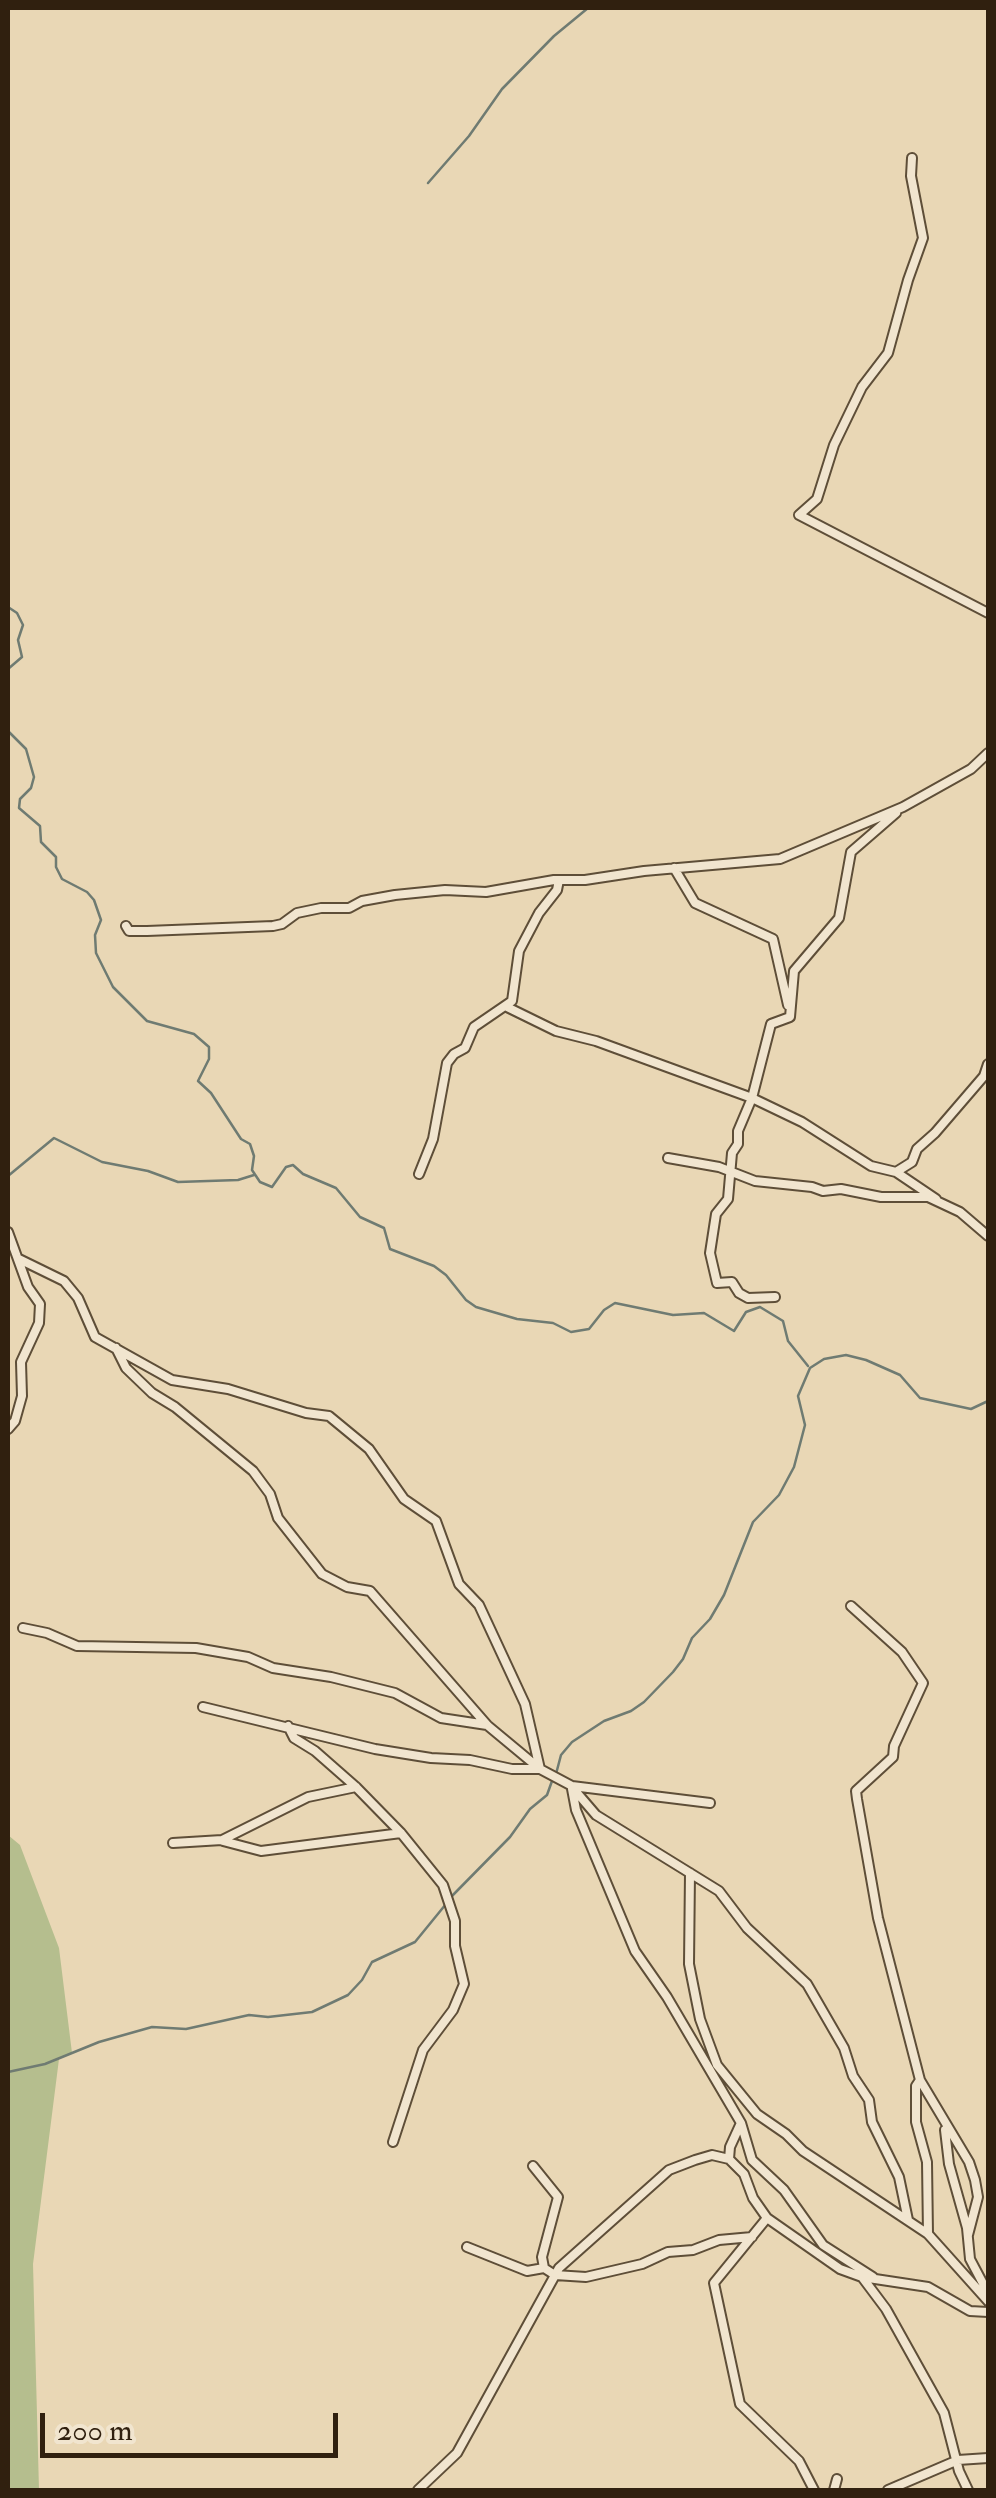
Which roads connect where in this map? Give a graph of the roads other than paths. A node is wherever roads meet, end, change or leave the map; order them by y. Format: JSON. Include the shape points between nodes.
{"nodes":[{"id":1,"x":912,"y":158,"type":"dead end"},
{"id":2,"x":988,"y":613,"type":"edge"},
{"id":3,"x":988,"y":752,"type":"edge"},
{"id":4,"x":902,"y":807,"type":"junction"},
{"id":5,"x":674,"y":868,"type":"junction"},
{"id":6,"x":559,"y":880,"type":"junction"},
{"id":7,"x":126,"y":926,"type":"dead end"},
{"id":8,"x":507,"y":1007,"type":"junction"},
{"id":9,"x":790,"y":1017,"type":"junction"},
{"id":10,"x":988,"y":1064,"type":"edge"},
{"id":11,"x":752,"y":1098,"type":"junction"},
{"id":12,"x":668,"y":1158,"type":"dead end"},
{"id":13,"x":896,"y":1172,"type":"junction"},
{"id":14,"x":419,"y":1174,"type":"dead end"},
{"id":15,"x":733,"y":1174,"type":"junction"},
{"id":16,"x":936,"y":1200,"type":"junction"},
{"id":17,"x":8,"y":1232,"type":"edge"},
{"id":18,"x":988,"y":1236,"type":"edge"},
{"id":19,"x":19,"y":1259,"type":"junction"},
{"id":20,"x":775,"y":1297,"type":"dead end"},
{"id":21,"x":116,"y":1348,"type":"junction"},
{"id":22,"x":8,"y":1429,"type":"edge"},
{"id":23,"x":851,"y":1606,"type":"dead end"},
{"id":24,"x":23,"y":1628,"type":"dead end"},
{"id":25,"x":202,"y":1706,"type":"dead end"},
{"id":26,"x":488,"y":1725,"type":"junction"},
{"id":27,"x":288,"y":1726,"type":"junction"},
{"id":28,"x":540,"y":1770,"type":"junction"},
{"id":29,"x":572,"y":1786,"type":"junction"},
{"id":30,"x":356,"y":1787,"type":"junction"},
{"id":31,"x":710,"y":1803,"type":"dead end"},
{"id":32,"x":401,"y":1833,"type":"junction"},
{"id":33,"x":222,"y":1840,"type":"junction"},
{"id":34,"x":173,"y":1843,"type":"dead end"},
{"id":35,"x":690,"y":1873,"type":"junction"},
{"id":36,"x":920,"y":2080,"type":"junction"},
{"id":37,"x":741,"y":2123,"type":"junction"},
{"id":38,"x":945,"y":2126,"type":"junction"},
{"id":39,"x":393,"y":2142,"type":"dead end"},
{"id":40,"x":729,"y":2159,"type":"junction"},
{"id":41,"x":532,"y":2166,"type":"dead end"},
{"id":42,"x":768,"y":2218,"type":"junction"},
{"id":43,"x":908,"y":2220,"type":"junction"},
{"id":44,"x":928,"y":2234,"type":"junction"},
{"id":45,"x":968,"y":2234,"type":"junction"},
{"id":46,"x":752,"y":2237,"type":"junction"},
{"id":47,"x":467,"y":2248,"type":"dead end"},
{"id":48,"x":544,"y":2268,"type":"junction"},
{"id":49,"x":556,"y":2275,"type":"junction"},
{"id":50,"x":862,"y":2277,"type":"junction"},
{"id":51,"x":873,"y":2277,"type":"junction"},
{"id":52,"x":988,"y":2293,"type":"edge"},
{"id":53,"x":988,"y":2302,"type":"edge"},
{"id":54,"x":988,"y":2312,"type":"edge"},
{"id":55,"x":988,"y":2458,"type":"edge"},
{"id":56,"x":958,"y":2460,"type":"junction"},
{"id":57,"x":836,"y":2479,"type":"dead end"},
{"id":58,"x":418,"y":2490,"type":"edge"},
{"id":59,"x":814,"y":2490,"type":"edge"},
{"id":60,"x":834,"y":2490,"type":"edge"},
{"id":61,"x":888,"y":2490,"type":"edge"},
{"id":62,"x":968,"y":2490,"type":"edge"}],
"edges":[{"from":1,"to":2,"type":"street","via":[[924,238],[888,353],[834,445],[817,500],[800,515]]},
{"from":3,"to":4,"type":"street","via":[[971,769]]},
{"from":4,"to":5,"type":"street","via":[[780,858]]},
{"from":4,"to":9,"type":"street","via":[[851,852],[839,918],[794,971]]},
{"from":5,"to":6,"type":"street"},
{"from":5,"to":9,"type":"street","via":[[695,904],[774,938]]},
{"from":6,"to":7,"type":"street","via":[[486,892],[395,895],[297,913],[273,926],[147,931]]},
{"from":6,"to":8,"type":"street","via":[[520,950]]},
{"from":8,"to":11,"type":"street"},
{"from":8,"to":14,"type":"street","via":[[474,1027],[465,1048],[447,1063],[434,1139]]},
{"from":9,"to":11,"type":"street","via":[[771,1024]]},
{"from":10,"to":13,"type":"street","via":[[912,1162]]},
{"from":11,"to":13,"type":"street","via":[[871,1166]]},
{"from":11,"to":15,"type":"street","via":[[732,1154]]},
{"from":12,"to":15,"type":"street"},
{"from":13,"to":16,"type":"street"},
{"from":15,"to":16,"type":"street","via":[[823,1191]]},
{"from":15,"to":20,"type":"street","via":[[714,1221],[710,1253],[716,1284],[732,1282],[748,1298]]},
{"from":16,"to":18,"type":"street"},
{"from":17,"to":19,"type":"street"},
{"from":19,"to":21,"type":"street","via":[[64,1281],[96,1337]]},
{"from":19,"to":22,"type":"street","via":[[40,1304],[39,1323],[21,1362],[22,1396]]},
{"from":21,"to":26,"type":"street","via":[[152,1393],[253,1472],[278,1518],[322,1574],[370,1591]]},
{"from":21,"to":28,"type":"street","via":[[172,1380],[329,1416],[369,1448],[404,1499],[436,1520],[459,1584],[479,1605],[525,1704]]},
{"from":23,"to":36,"type":"street","via":[[902,1652],[923,1684],[893,1758],[856,1791],[878,1918]]},
{"from":24,"to":26,"type":"street","via":[[76,1646],[196,1648],[248,1658],[395,1693],[441,1718]]},
{"from":25,"to":27,"type":"street"},
{"from":26,"to":28,"type":"street"},
{"from":27,"to":28,"type":"street","via":[[432,1758]]},
{"from":27,"to":30,"type":"street"},
{"from":28,"to":29,"type":"street"},
{"from":29,"to":31,"type":"street"},
{"from":29,"to":35,"type":"street","via":[[596,1814]]},
{"from":29,"to":37,"type":"street","via":[[635,1951]]},
{"from":30,"to":32,"type":"street"},
{"from":30,"to":33,"type":"street","via":[[308,1797]]},
{"from":32,"to":33,"type":"street","via":[[261,1851]]},
{"from":32,"to":39,"type":"street","via":[[443,1885],[464,1984],[424,2050]]},
{"from":33,"to":34,"type":"street"},
{"from":35,"to":43,"type":"street","via":[[718,1891],[806,1984],[868,2100],[899,2177]]},
{"from":35,"to":43,"type":"street","via":[[689,1964],[717,2064],[757,2114]]},
{"from":36,"to":38,"type":"street"},
{"from":36,"to":44,"type":"street","via":[[916,2122],[927,2162]]},
{"from":37,"to":40,"type":"street"},
{"from":37,"to":51,"type":"street","via":[[752,2160],[784,2190],[823,2245]]},
{"from":38,"to":45,"type":"street"},
{"from":38,"to":45,"type":"street","via":[[976,2180]]},
{"from":40,"to":42,"type":"street"},
{"from":40,"to":49,"type":"street","via":[[712,2155],[669,2170]]},
{"from":41,"to":48,"type":"street","via":[[558,2197]]},
{"from":42,"to":46,"type":"street"},
{"from":42,"to":50,"type":"street"},
{"from":43,"to":44,"type":"street"},
{"from":44,"to":53,"type":"street"},
{"from":45,"to":52,"type":"street","via":[[970,2259]]},
{"from":46,"to":49,"type":"street","via":[[668,2252],[586,2277]]},
{"from":46,"to":59,"type":"street","via":[[714,2283],[740,2404],[799,2461]]},
{"from":47,"to":48,"type":"street","via":[[527,2271]]},
{"from":48,"to":49,"type":"street"},
{"from":49,"to":58,"type":"street","via":[[457,2453]]},
{"from":50,"to":51,"type":"street"},
{"from":50,"to":56,"type":"street","via":[[922,2370]]},
{"from":51,"to":54,"type":"street","via":[[928,2287],[970,2310]]},
{"from":55,"to":56,"type":"street"},
{"from":56,"to":61,"type":"street"},
{"from":56,"to":62,"type":"street"},
{"from":57,"to":60,"type":"street"}]}
